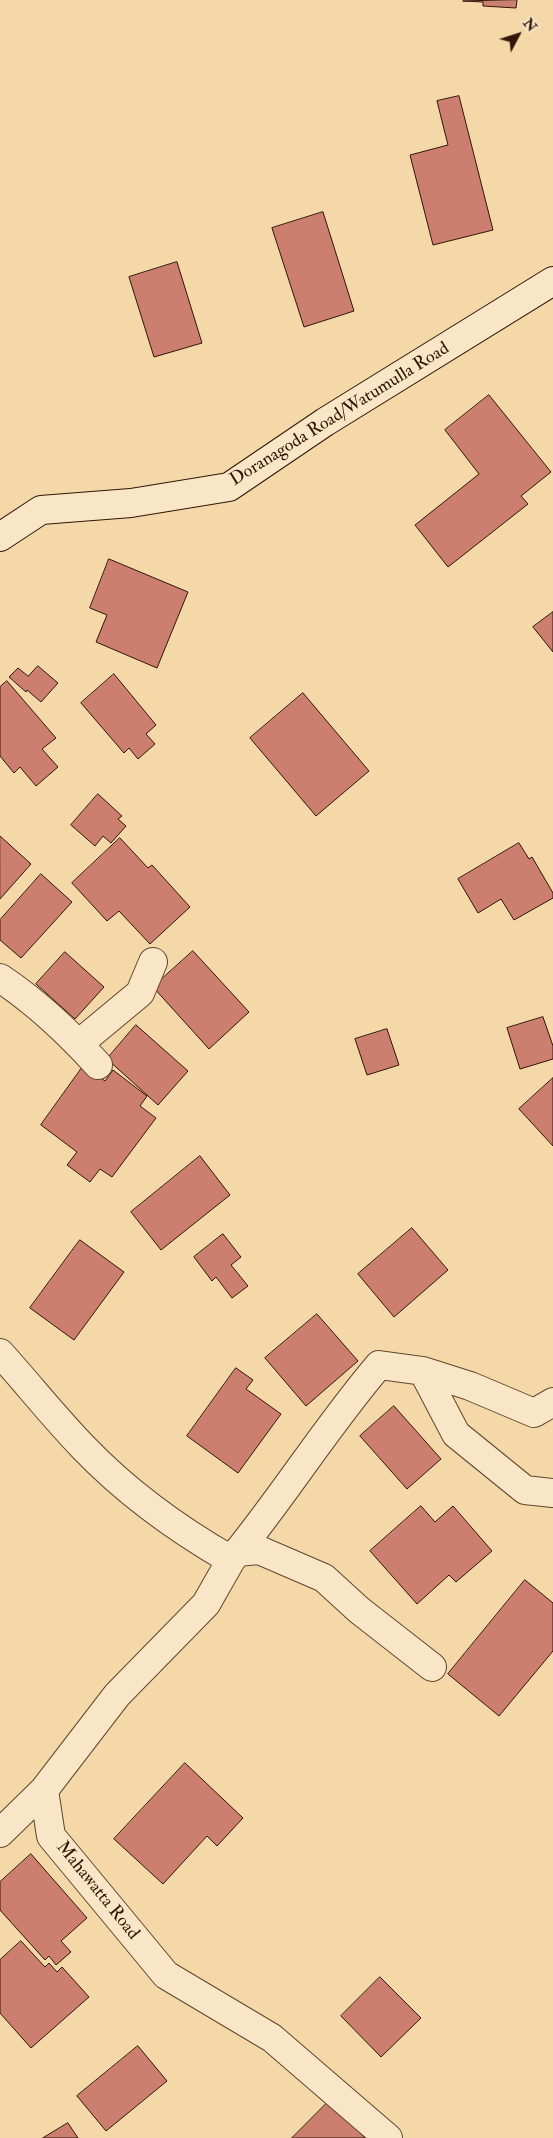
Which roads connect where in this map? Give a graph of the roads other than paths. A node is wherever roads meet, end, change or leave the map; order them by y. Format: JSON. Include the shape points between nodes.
{"nodes":[{"id":1,"x":553,"y":281,"type":"edge"},
{"id":2,"x":0,"y":537,"type":"edge"},
{"id":3,"x":153,"y":962,"type":"dead end"},
{"id":4,"x":0,"y":978,"type":"edge"},
{"id":5,"x":76,"y":1042,"type":"junction"},
{"id":6,"x":98,"y":1065,"type":"dead end"},
{"id":7,"x":0,"y":1353,"type":"edge"},
{"id":8,"x":423,"y":1372,"type":"junction"},
{"id":9,"x":553,"y":1402,"type":"edge"},
{"id":10,"x":553,"y":1493,"type":"edge"},
{"id":11,"x":234,"y":1556,"type":"junction"},
{"id":12,"x":432,"y":1667,"type":"dead end"},
{"id":13,"x":44,"y":1790,"type":"junction"},
{"id":14,"x":0,"y":1833,"type":"edge"},
{"id":15,"x":388,"y":2138,"type":"edge"}],
"edges":[{"from":1,"to":2,"type":"street","name":"Doranagoda Road/Watumulla Road","via":[[325,422],[229,487],[132,503],[41,510]]},
{"from":3,"to":5,"type":"street","via":[[140,992],[87,1037]]},
{"from":4,"to":5,"type":"street","via":[[23,993]]},
{"from":5,"to":6,"type":"street"},
{"from":7,"to":11,"type":"street","via":[[84,1448],[144,1503],[195,1539]]},
{"from":8,"to":9,"type":"street","via":[[470,1386],[534,1413]]},
{"from":8,"to":10,"type":"street","via":[[456,1434],[525,1490]]},
{"from":8,"to":11,"type":"street","via":[[379,1365]]},
{"from":11,"to":12,"type":"street","via":[[259,1550],[324,1578]]},
{"from":11,"to":13,"type":"street","via":[[206,1604],[118,1694]]},
{"from":13,"to":14,"type":"street"},
{"from":13,"to":15,"type":"street","name":"Mahawatta Road","via":[[51,1836],[166,1976],[272,2038]]}]}
